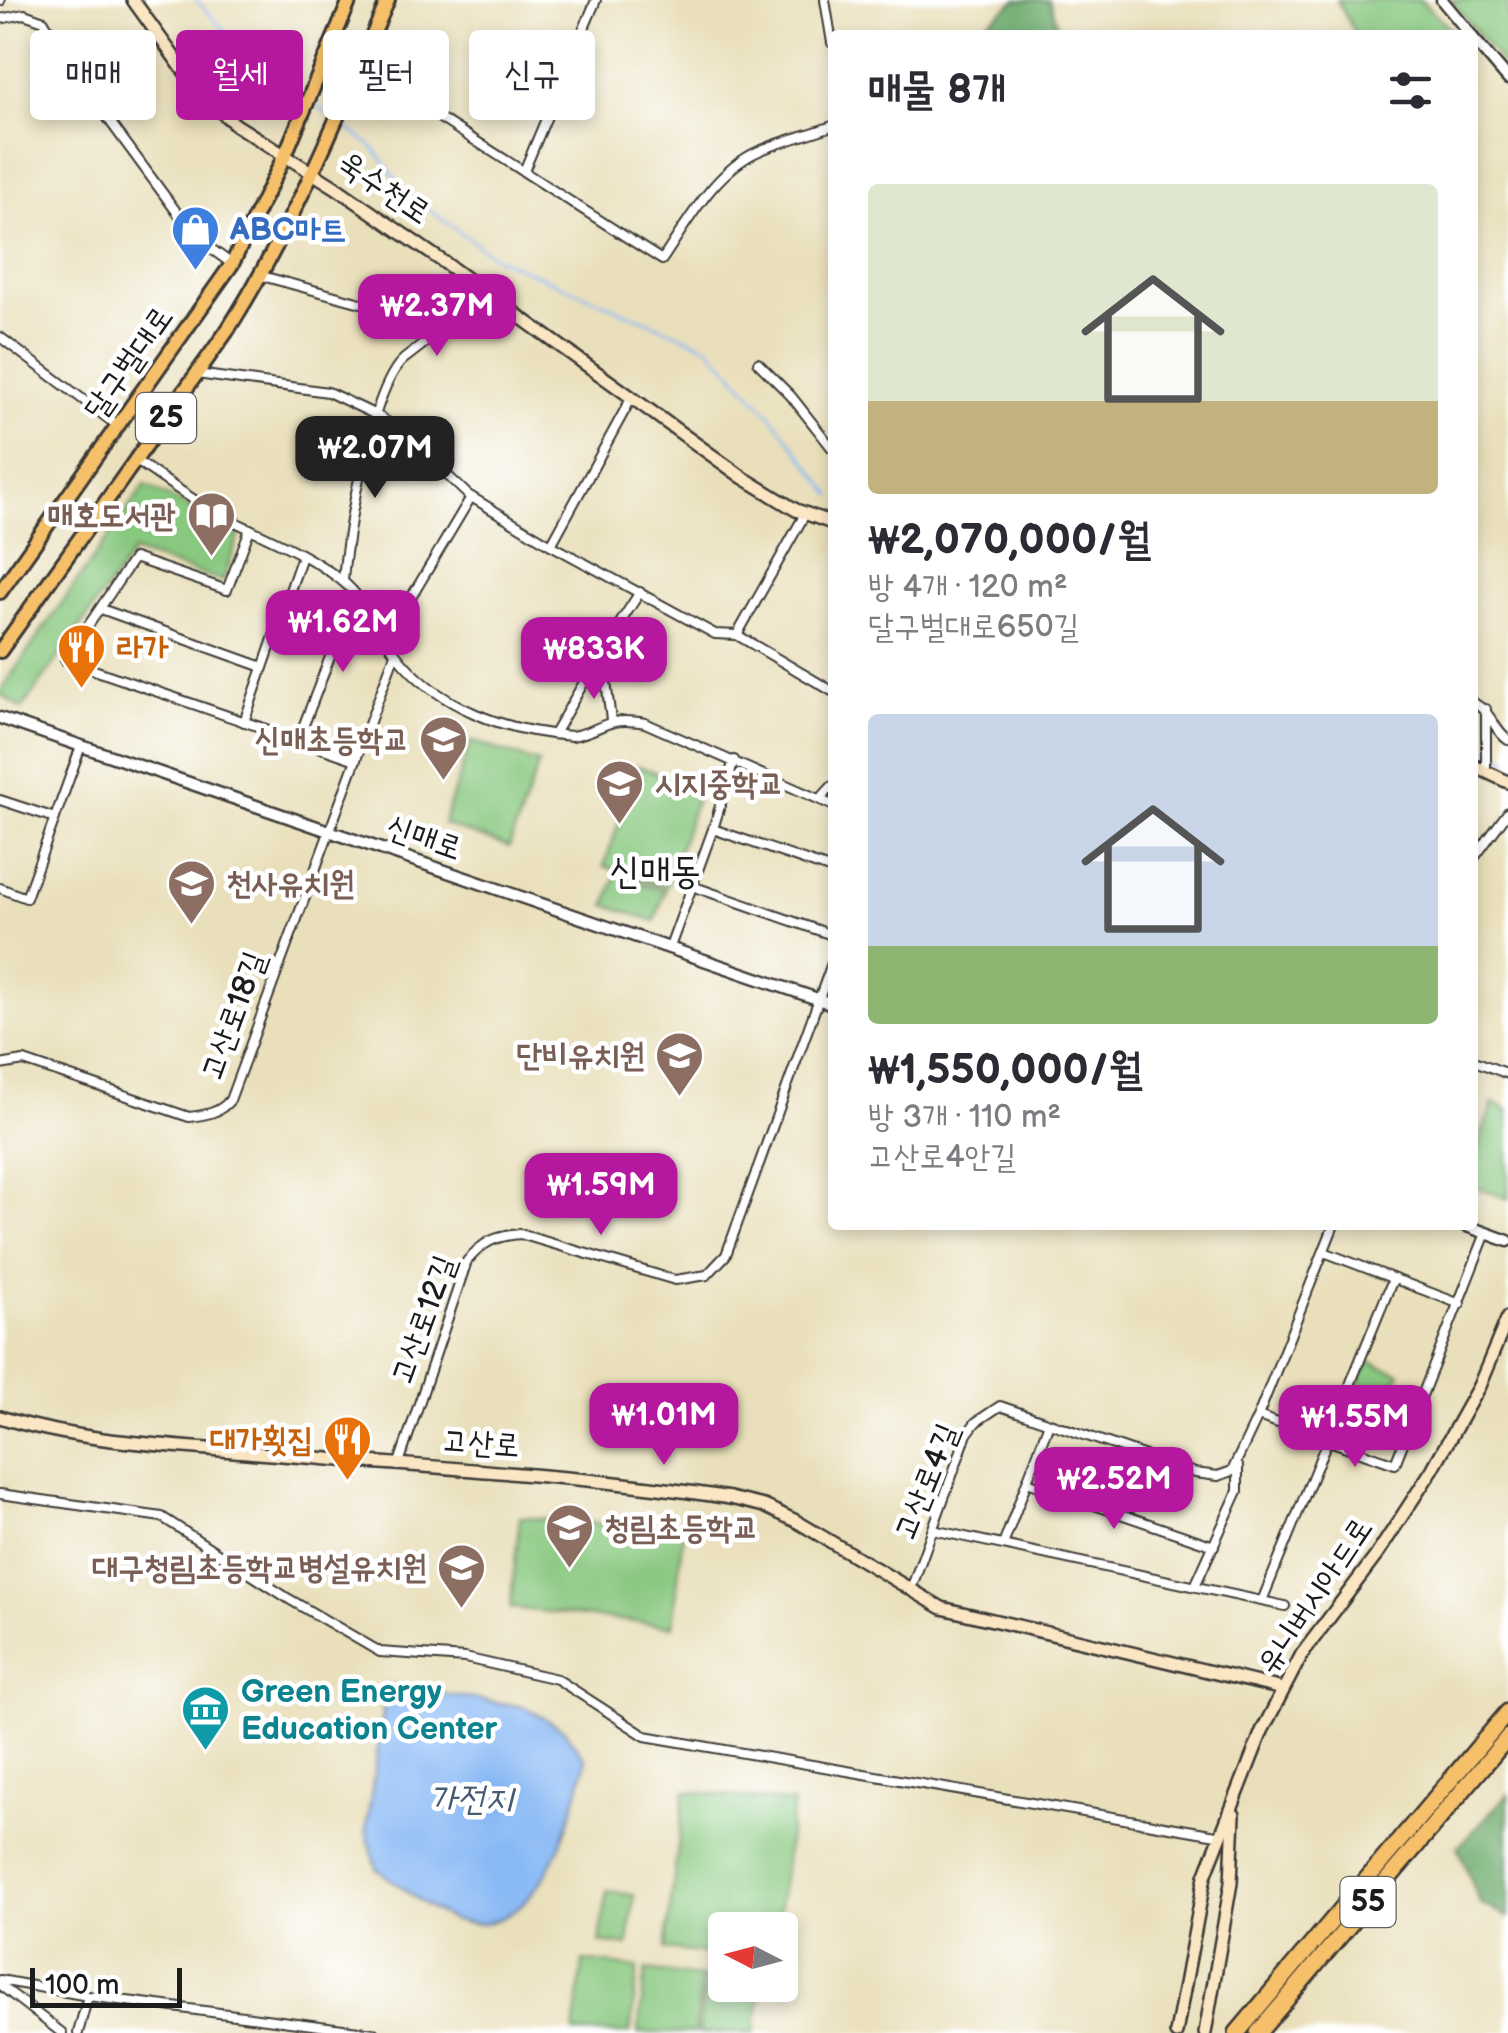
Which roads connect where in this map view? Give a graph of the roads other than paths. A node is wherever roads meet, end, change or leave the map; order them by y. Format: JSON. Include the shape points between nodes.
{"nodes":[{"id":1,"x":133,"y":0,"type":"edge"},
{"id":2,"x":350,"y":0,"type":"edge"},
{"id":3,"x":388,"y":0,"type":"edge"},
{"id":4,"x":596,"y":0,"type":"edge"},
{"id":5,"x":825,"y":0,"type":"edge"},
{"id":6,"x":1442,"y":0,"type":"edge"},
{"id":7,"x":0,"y":19,"type":"edge"},
{"id":8,"x":375,"y":30,"type":"edge"},
{"id":9,"x":830,"y":30,"type":"edge"},
{"id":10,"x":1467,"y":30,"type":"edge"},
{"id":11,"x":1478,"y":43,"type":"edge"},
{"id":12,"x":1508,"y":79,"type":"edge"},
{"id":13,"x":335,"y":120,"type":"edge"},
{"id":14,"x":444,"y":120,"type":"edge"},
{"id":15,"x":828,"y":127,"type":"edge"},
{"id":16,"x":285,"y":156,"type":"junction"},
{"id":17,"x":524,"y":171,"type":"junction"},
{"id":18,"x":312,"y":172,"type":"junction"},
{"id":19,"x":232,"y":264,"type":"junction"},
{"id":20,"x":262,"y":276,"type":"junction"},
{"id":21,"x":487,"y":294,"type":"junction"},
{"id":22,"x":444,"y":331,"type":"junction"},
{"id":23,"x":0,"y":337,"type":"edge"},
{"id":24,"x":758,"y":363,"type":"dead end"},
{"id":25,"x":196,"y":374,"type":"junction"},
{"id":26,"x":632,"y":397,"type":"junction"},
{"id":27,"x":376,"y":415,"type":"junction"},
{"id":28,"x":118,"y":426,"type":"junction"},
{"id":29,"x":828,"y":443,"type":"edge"},
{"id":30,"x":136,"y":460,"type":"junction"},
{"id":31,"x":471,"y":497,"type":"junction"},
{"id":32,"x":805,"y":514,"type":"junction"},
{"id":33,"x":828,"y":523,"type":"edge"},
{"id":34,"x":250,"y":528,"type":"junction"},
{"id":35,"x":551,"y":545,"type":"junction"},
{"id":36,"x":302,"y":556,"type":"junction"},
{"id":37,"x":343,"y":581,"type":"junction"},
{"id":38,"x":0,"y":592,"type":"edge"},
{"id":39,"x":640,"y":592,"type":"junction"},
{"id":40,"x":354,"y":596,"type":"junction"},
{"id":41,"x":100,"y":609,"type":"junction"},
{"id":42,"x":737,"y":636,"type":"junction"},
{"id":43,"x":387,"y":638,"type":"junction"},
{"id":44,"x":0,"y":651,"type":"edge"},
{"id":45,"x":602,"y":651,"type":"junction"},
{"id":46,"x":396,"y":654,"type":"junction"},
{"id":47,"x":263,"y":667,"type":"junction"},
{"id":48,"x":828,"y":689,"type":"edge"},
{"id":49,"x":1478,"y":705,"type":"edge"},
{"id":50,"x":1486,"y":710,"type":"junction"},
{"id":51,"x":0,"y":718,"type":"edge"},
{"id":52,"x":611,"y":720,"type":"junction"},
{"id":53,"x":244,"y":722,"type":"junction"},
{"id":54,"x":554,"y":734,"type":"junction"},
{"id":55,"x":298,"y":740,"type":"junction"},
{"id":56,"x":1508,"y":740,"type":"edge"},
{"id":57,"x":80,"y":746,"type":"junction"},
{"id":58,"x":356,"y":760,"type":"junction"},
{"id":59,"x":734,"y":760,"type":"junction"},
{"id":60,"x":1478,"y":768,"type":"edge"},
{"id":61,"x":1486,"y":772,"type":"junction"},
{"id":62,"x":1508,"y":782,"type":"edge"},
{"id":63,"x":828,"y":790,"type":"edge"},
{"id":64,"x":820,"y":799,"type":"junction"},
{"id":65,"x":0,"y":800,"type":"edge"},
{"id":66,"x":828,"y":803,"type":"edge"},
{"id":67,"x":1508,"y":812,"type":"edge"},
{"id":68,"x":55,"y":818,"type":"junction"},
{"id":69,"x":714,"y":828,"type":"junction"},
{"id":70,"x":328,"y":832,"type":"junction"},
{"id":71,"x":1478,"y":854,"type":"edge"},
{"id":72,"x":828,"y":869,"type":"edge"},
{"id":73,"x":692,"y":886,"type":"junction"},
{"id":74,"x":0,"y":888,"type":"edge"},
{"id":75,"x":828,"y":934,"type":"edge"},
{"id":76,"x":670,"y":947,"type":"junction"},
{"id":77,"x":828,"y":973,"type":"edge"},
{"id":78,"x":818,"y":999,"type":"junction"},
{"id":79,"x":828,"y":1003,"type":"edge"},
{"id":80,"x":1478,"y":1062,"type":"edge"},
{"id":81,"x":0,"y":1064,"type":"edge"},
{"id":82,"x":1508,"y":1074,"type":"edge"},
{"id":83,"x":1332,"y":1230,"type":"edge"},
{"id":84,"x":1478,"y":1230,"type":"edge"},
{"id":85,"x":1486,"y":1233,"type":"junction"},
{"id":86,"x":1508,"y":1240,"type":"edge"},
{"id":87,"x":1324,"y":1252,"type":"junction"},
{"id":88,"x":1393,"y":1278,"type":"junction"},
{"id":89,"x":1460,"y":1304,"type":"junction"},
{"id":90,"x":1508,"y":1317,"type":"edge"},
{"id":91,"x":1258,"y":1416,"type":"junction"},
{"id":92,"x":0,"y":1417,"type":"edge"},
{"id":93,"x":1049,"y":1423,"type":"junction"},
{"id":94,"x":1329,"y":1441,"type":"junction"},
{"id":95,"x":1238,"y":1465,"type":"junction"},
{"id":96,"x":398,"y":1466,"type":"junction"},
{"id":97,"x":1027,"y":1482,"type":"junction"},
{"id":98,"x":0,"y":1494,"type":"edge"},
{"id":99,"x":933,"y":1530,"type":"junction"},
{"id":100,"x":1003,"y":1545,"type":"junction"},
{"id":101,"x":1214,"y":1546,"type":"junction"},
{"id":102,"x":1195,"y":1586,"type":"junction"},
{"id":103,"x":910,"y":1592,"type":"junction"},
{"id":104,"x":1262,"y":1600,"type":"junction"},
{"id":105,"x":1285,"y":1606,"type":"dead end"},
{"id":106,"x":1283,"y":1688,"type":"junction"},
{"id":107,"x":1506,"y":1714,"type":"edge"},
{"id":108,"x":1508,"y":1737,"type":"edge"},
{"id":109,"x":1466,"y":1774,"type":"junction"},
{"id":110,"x":1235,"y":1806,"type":"junction"},
{"id":111,"x":1222,"y":1836,"type":"junction"},
{"id":112,"x":0,"y":1983,"type":"edge"},
{"id":113,"x":88,"y":1996,"type":"junction"},
{"id":114,"x":270,"y":2019,"type":"junction"},
{"id":115,"x":1261,"y":2029,"type":"edge"},
{"id":116,"x":62,"y":2033,"type":"edge"},
{"id":117,"x":78,"y":2033,"type":"edge"},
{"id":118,"x":269,"y":2033,"type":"edge"},
{"id":119,"x":374,"y":2033,"type":"edge"},
{"id":120,"x":1173,"y":2033,"type":"edge"},
{"id":121,"x":1205,"y":2033,"type":"edge"},
{"id":122,"x":1237,"y":2033,"type":"edge"}],
"edges":[{"from":1,"to":16,"type":"main road","name":"욱수천로","via":[[200,93]]},
{"from":2,"to":16,"type":"main road","name":"달구벌대로"},
{"from":3,"to":8,"type":"main road","name":"달구벌대로","number":"25"},
{"from":4,"to":17,"type":"street"},
{"from":5,"to":9,"type":"street"},
{"from":6,"to":10,"type":"street"},
{"from":7,"to":19,"type":"street","via":[[24,14],[44,21],[70,67],[195,237]]},
{"from":11,"to":12,"type":"street"},
{"from":13,"to":18,"type":"main road","name":"달구벌대로","number":"25"},
{"from":14,"to":17,"type":"street"},
{"from":15,"to":17,"type":"street","via":[[736,165],[662,260]]},
{"from":16,"to":18,"type":"main road","name":"욱수천로"},
{"from":16,"to":19,"type":"main road","name":"달구벌대로","number":"25"},
{"from":18,"to":20,"type":"main road","name":"달구벌대로","number":"25"},
{"from":18,"to":21,"type":"main road","name":"욱수천로"},
{"from":19,"to":28,"type":"main road","name":"달구벌대로","number":"25"},
{"from":20,"to":22,"type":"street"},
{"from":20,"to":25,"type":"main road","name":"달구벌대로","number":"25"},
{"from":21,"to":22,"type":"street"},
{"from":21,"to":26,"type":"main road","name":"욱수천로"},
{"from":22,"to":27,"type":"street","via":[[398,364]]},
{"from":23,"to":28,"type":"street"},
{"from":24,"to":29,"type":"street"},
{"from":25,"to":27,"type":"street","via":[[328,392]]},
{"from":25,"to":30,"type":"main road","name":"달구벌대로","number":"25"},
{"from":26,"to":32,"type":"main road","name":"욱수천로"},
{"from":26,"to":35,"type":"street"},
{"from":27,"to":31,"type":"street"},
{"from":27,"to":37,"type":"street"},
{"from":28,"to":38,"type":"main road","name":"달구벌대로","number":"25"},
{"from":30,"to":34,"type":"street","via":[[210,510]]},
{"from":30,"to":44,"type":"main road","name":"달구벌대로","number":"25"},
{"from":31,"to":35,"type":"street"},
{"from":31,"to":43,"type":"street"},
{"from":32,"to":33,"type":"main road","name":"욱수천로"},
{"from":32,"to":42,"type":"street"},
{"from":34,"to":36,"type":"street"},
{"from":34,"to":41,"type":"street","via":[[227,590],[134,558]]},
{"from":35,"to":39,"type":"street"},
{"from":36,"to":37,"type":"street"},
{"from":36,"to":47,"type":"street"},
{"from":37,"to":40,"type":"street"},
{"from":39,"to":42,"type":"street","via":[[715,634]]},
{"from":39,"to":45,"type":"street"},
{"from":40,"to":43,"type":"street"},
{"from":40,"to":55,"type":"street"},
{"from":41,"to":47,"type":"street"},
{"from":41,"to":53,"type":"street","via":[[65,660]]},
{"from":42,"to":48,"type":"street"},
{"from":43,"to":46,"type":"street"},
{"from":45,"to":52,"type":"street"},
{"from":45,"to":54,"type":"street"},
{"from":46,"to":54,"type":"street","via":[[429,687],[474,714]]},
{"from":46,"to":58,"type":"street"},
{"from":47,"to":53,"type":"street"},
{"from":49,"to":50,"type":"street"},
{"from":50,"to":56,"type":"street"},
{"from":50,"to":61,"type":"street"},
{"from":51,"to":57,"type":"street","name":"신매로"},
{"from":52,"to":54,"type":"street","via":[[585,734]]},
{"from":52,"to":59,"type":"street","via":[[661,728]]},
{"from":53,"to":55,"type":"street"},
{"from":55,"to":58,"type":"street"},
{"from":57,"to":68,"type":"street"},
{"from":57,"to":70,"type":"street","name":"신매로"},
{"from":58,"to":70,"type":"street"},
{"from":59,"to":64,"type":"street"},
{"from":59,"to":69,"type":"street"},
{"from":60,"to":61,"type":"main road"},
{"from":61,"to":62,"type":"main road"},
{"from":63,"to":64,"type":"street"},
{"from":64,"to":66,"type":"street"},
{"from":65,"to":68,"type":"street"},
{"from":67,"to":71,"type":"street"},
{"from":68,"to":74,"type":"street","via":[[26,898]]},
{"from":69,"to":72,"type":"street"},
{"from":69,"to":73,"type":"street"},
{"from":70,"to":76,"type":"street","name":"신매로"},
{"from":70,"to":81,"type":"street","name":"고산로18길","via":[[224,1108],[189,1116],[24,1061]]},
{"from":73,"to":75,"type":"street"},
{"from":73,"to":76,"type":"street"},
{"from":76,"to":78,"type":"street","name":"신매로"},
{"from":77,"to":78,"type":"street"},
{"from":78,"to":79,"type":"street","name":"신매로"},
{"from":78,"to":96,"type":"street","name":"고산로12길","via":[[726,1256],[708,1276],[675,1280],[520,1234],[481,1245],[467,1261]]},
{"from":80,"to":82,"type":"street"},
{"from":83,"to":87,"type":"street"},
{"from":84,"to":85,"type":"street"},
{"from":85,"to":86,"type":"street"},
{"from":85,"to":89,"type":"street"},
{"from":87,"to":88,"type":"street"},
{"from":87,"to":91,"type":"street"},
{"from":88,"to":89,"type":"street"},
{"from":88,"to":94,"type":"street"},
{"from":89,"to":94,"type":"street","via":[[1394,1464]]},
{"from":90,"to":106,"type":"main road","name":"유니버시아드로","via":[[1432,1470]]},
{"from":91,"to":94,"type":"street"},
{"from":91,"to":95,"type":"street"},
{"from":92,"to":96,"type":"main road","name":"고산로","via":[[106,1440]]},
{"from":93,"to":95,"type":"street","name":"고산로4길","via":[[1207,1476],[1226,1475]]},
{"from":93,"to":97,"type":"street"},
{"from":93,"to":99,"type":"street","name":"고산로4길","via":[[1000,1406],[976,1422]]},
{"from":94,"to":104,"type":"street"},
{"from":95,"to":101,"type":"street","via":[[1238,1492]]},
{"from":96,"to":103,"type":"main road","name":"고산로","via":[[680,1490],[764,1506]]},
{"from":97,"to":100,"type":"street"},
{"from":97,"to":101,"type":"street"},
{"from":98,"to":111,"type":"street","via":[[162,1517],[380,1652],[466,1658],[557,1679],[646,1736]]},
{"from":99,"to":100,"type":"street"},
{"from":99,"to":103,"type":"street","name":"고산로4길"},
{"from":100,"to":102,"type":"street"},
{"from":101,"to":102,"type":"street"},
{"from":102,"to":104,"type":"street"},
{"from":103,"to":106,"type":"main road","name":"고산로","via":[[960,1614]]},
{"from":104,"to":105,"type":"street"},
{"from":106,"to":110,"type":"main road","name":"유니버시아드로"},
{"from":107,"to":109,"type":"highway","number":"55"},
{"from":108,"to":109,"type":"highway","number":"55"},
{"from":109,"to":115,"type":"highway","number":"55"},
{"from":109,"to":122,"type":"highway","number":"55"},
{"from":110,"to":111,"type":"main road","name":"유니버시아드로"},
{"from":110,"to":121,"type":"main road","name":"유니버시아드로","via":[[1231,1883]]},
{"from":111,"to":120,"type":"main road","name":"유니버시아드로","via":[[1205,1876]]},
{"from":112,"to":113,"type":"street"},
{"from":112,"to":116,"type":"street"},
{"from":113,"to":114,"type":"street"},
{"from":113,"to":117,"type":"street"},
{"from":114,"to":118,"type":"street"},
{"from":114,"to":119,"type":"street"}]}
